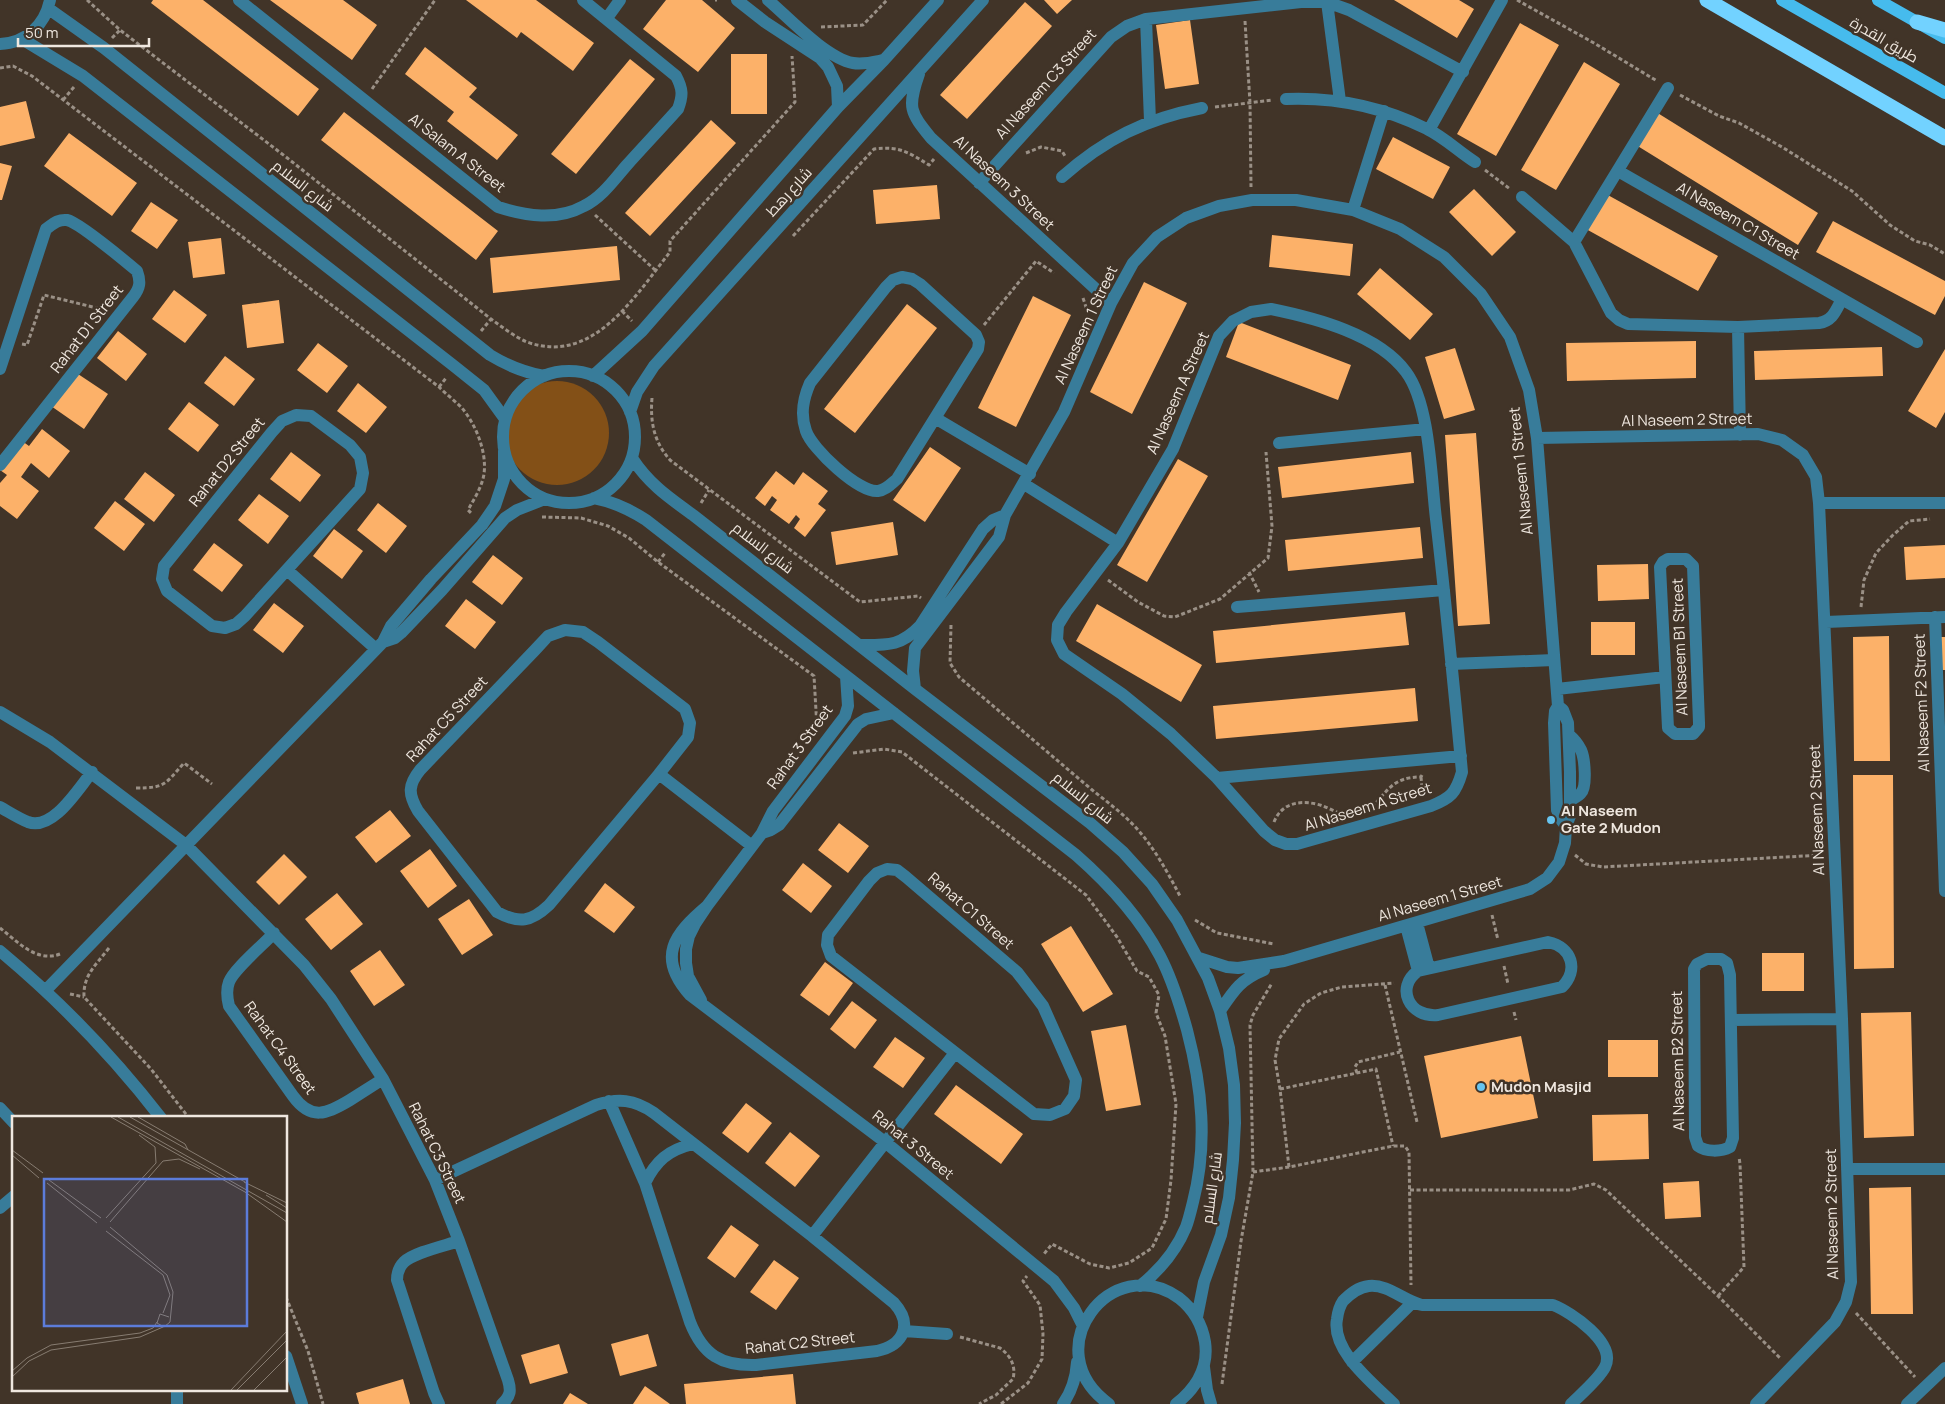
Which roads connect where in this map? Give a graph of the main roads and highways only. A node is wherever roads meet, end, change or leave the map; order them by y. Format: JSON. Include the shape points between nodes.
{"nodes":[{"id":1,"x":1707,"y":0,"type":"edge"},
{"id":2,"x":1782,"y":0,"type":"edge"},
{"id":3,"x":1878,"y":0,"type":"edge"},
{"id":4,"x":1917,"y":22,"type":"junction"},
{"id":5,"x":1945,"y":30,"type":"edge"},
{"id":6,"x":1945,"y":38,"type":"edge"},
{"id":7,"x":1945,"y":93,"type":"edge"},
{"id":8,"x":1945,"y":138,"type":"edge"}],
"edges":[{"from":1,"to":8,"type":"highway"},
{"from":2,"to":7,"type":"main road","name":"طريق القدرة"},
{"from":3,"to":4,"type":"main road"},
{"from":4,"to":5,"type":"highway"},
{"from":4,"to":6,"type":"main road"}]}
